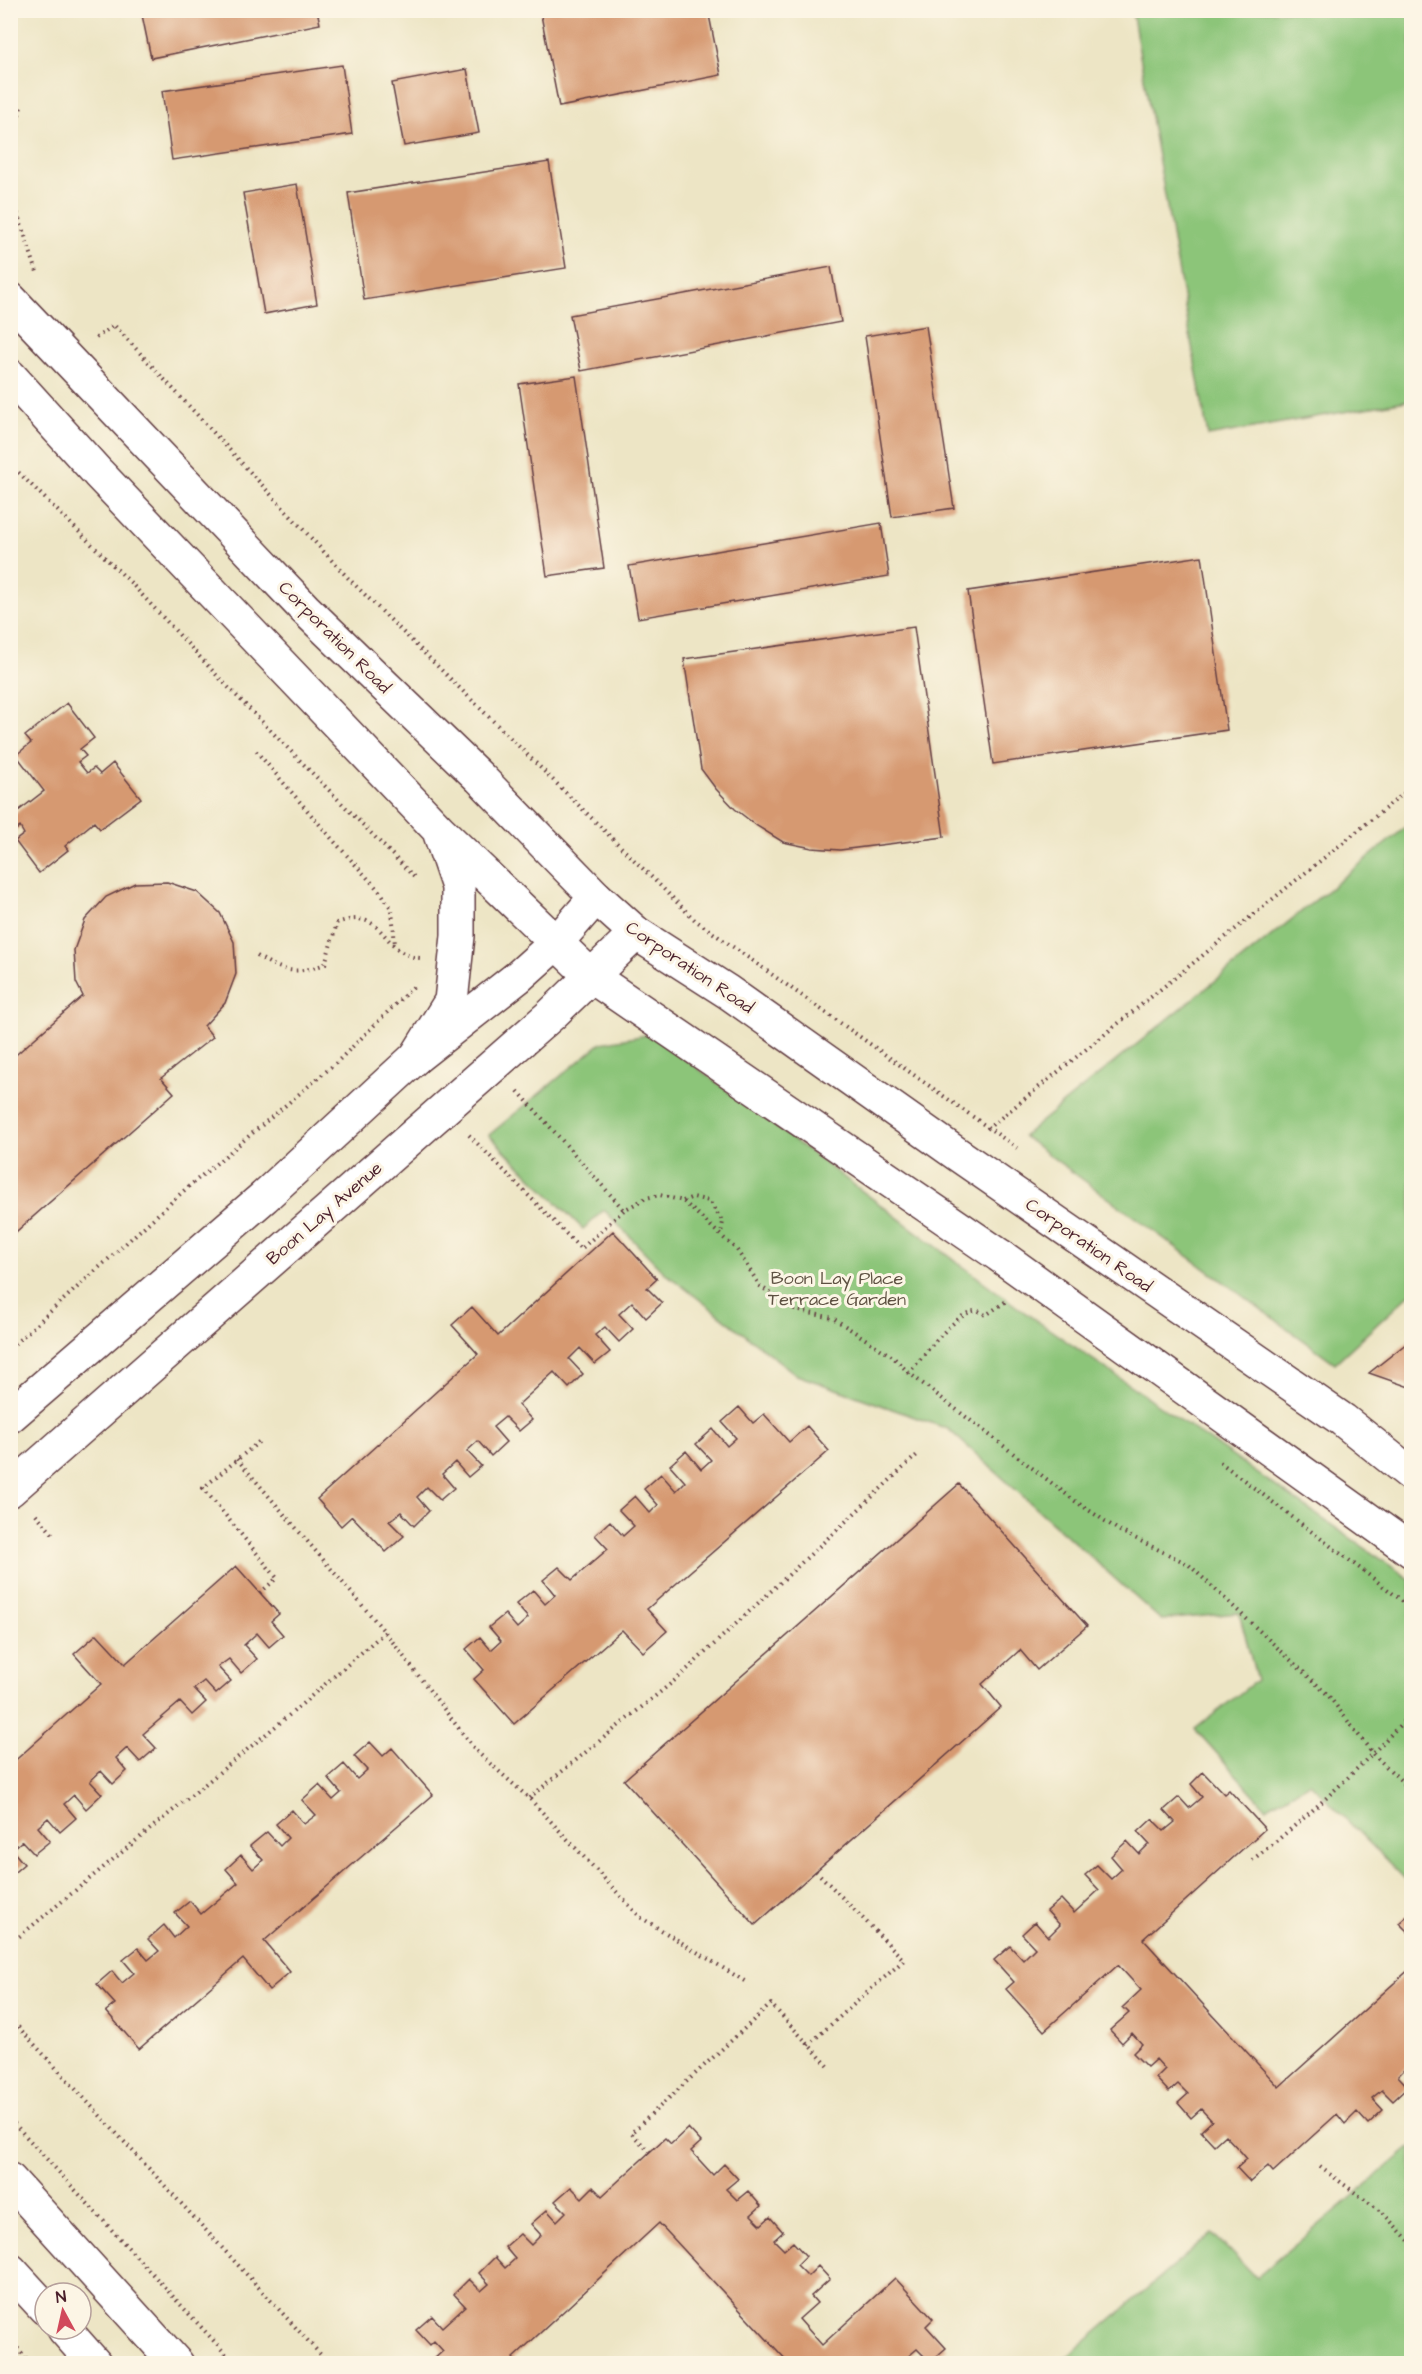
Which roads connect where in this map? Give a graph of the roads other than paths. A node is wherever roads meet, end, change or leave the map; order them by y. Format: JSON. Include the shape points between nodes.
{"nodes":[{"id":1,"x":10,"y":299,"type":"edge"},
{"id":2,"x":10,"y":376,"type":"edge"},
{"id":3,"x":439,"y":830,"type":"junction"},
{"id":4,"x":596,"y":897,"type":"junction"},
{"id":5,"x":636,"y":933,"type":"junction"},
{"id":6,"x":556,"y":943,"type":"junction"},
{"id":7,"x":592,"y":977,"type":"junction"},
{"id":8,"x":416,"y":1057,"type":"junction"},
{"id":9,"x":10,"y":1416,"type":"edge"},
{"id":10,"x":1343,"y":1420,"type":"junction"},
{"id":11,"x":1412,"y":1447,"type":"edge"},
{"id":12,"x":1412,"y":1475,"type":"edge"},
{"id":13,"x":10,"y":1490,"type":"edge"},
{"id":14,"x":1412,"y":1551,"type":"edge"},
{"id":15,"x":10,"y":2180,"type":"edge"},
{"id":16,"x":10,"y":2270,"type":"edge"},
{"id":17,"x":33,"y":2295,"type":"edge"},
{"id":18,"x":75,"y":2341,"type":"edge"},
{"id":19,"x":95,"y":2364,"type":"edge"},
{"id":20,"x":177,"y":2364,"type":"edge"}],
"edges":[{"from":1,"to":4,"type":"main road","name":"Corporation Road","via":[[305,609]]},
{"from":2,"to":3,"type":"main road"},
{"from":3,"to":6,"type":"main road"},
{"from":3,"to":8,"type":"main road","via":[[458,887],[452,1001]]},
{"from":4,"to":5,"type":"main road","name":"Corporation Road"},
{"from":4,"to":6,"type":"main road"},
{"from":5,"to":7,"type":"main road","name":"Boon Lay Avenue"},
{"from":5,"to":10,"type":"main road","name":"Corporation Road","via":[[728,992]]},
{"from":6,"to":7,"type":"main road"},
{"from":6,"to":8,"type":"main road"},
{"from":7,"to":13,"type":"main road","name":"Boon Lay Avenue"},
{"from":7,"to":14,"type":"main road","via":[[999,1255]]},
{"from":8,"to":9,"type":"main road","via":[[264,1197]]},
{"from":10,"to":11,"type":"main road"},
{"from":10,"to":12,"type":"main road","name":"Corporation Road"},
{"from":15,"to":20,"type":"main road"},
{"from":16,"to":17,"type":"main road"},
{"from":18,"to":19,"type":"main road"}]}
